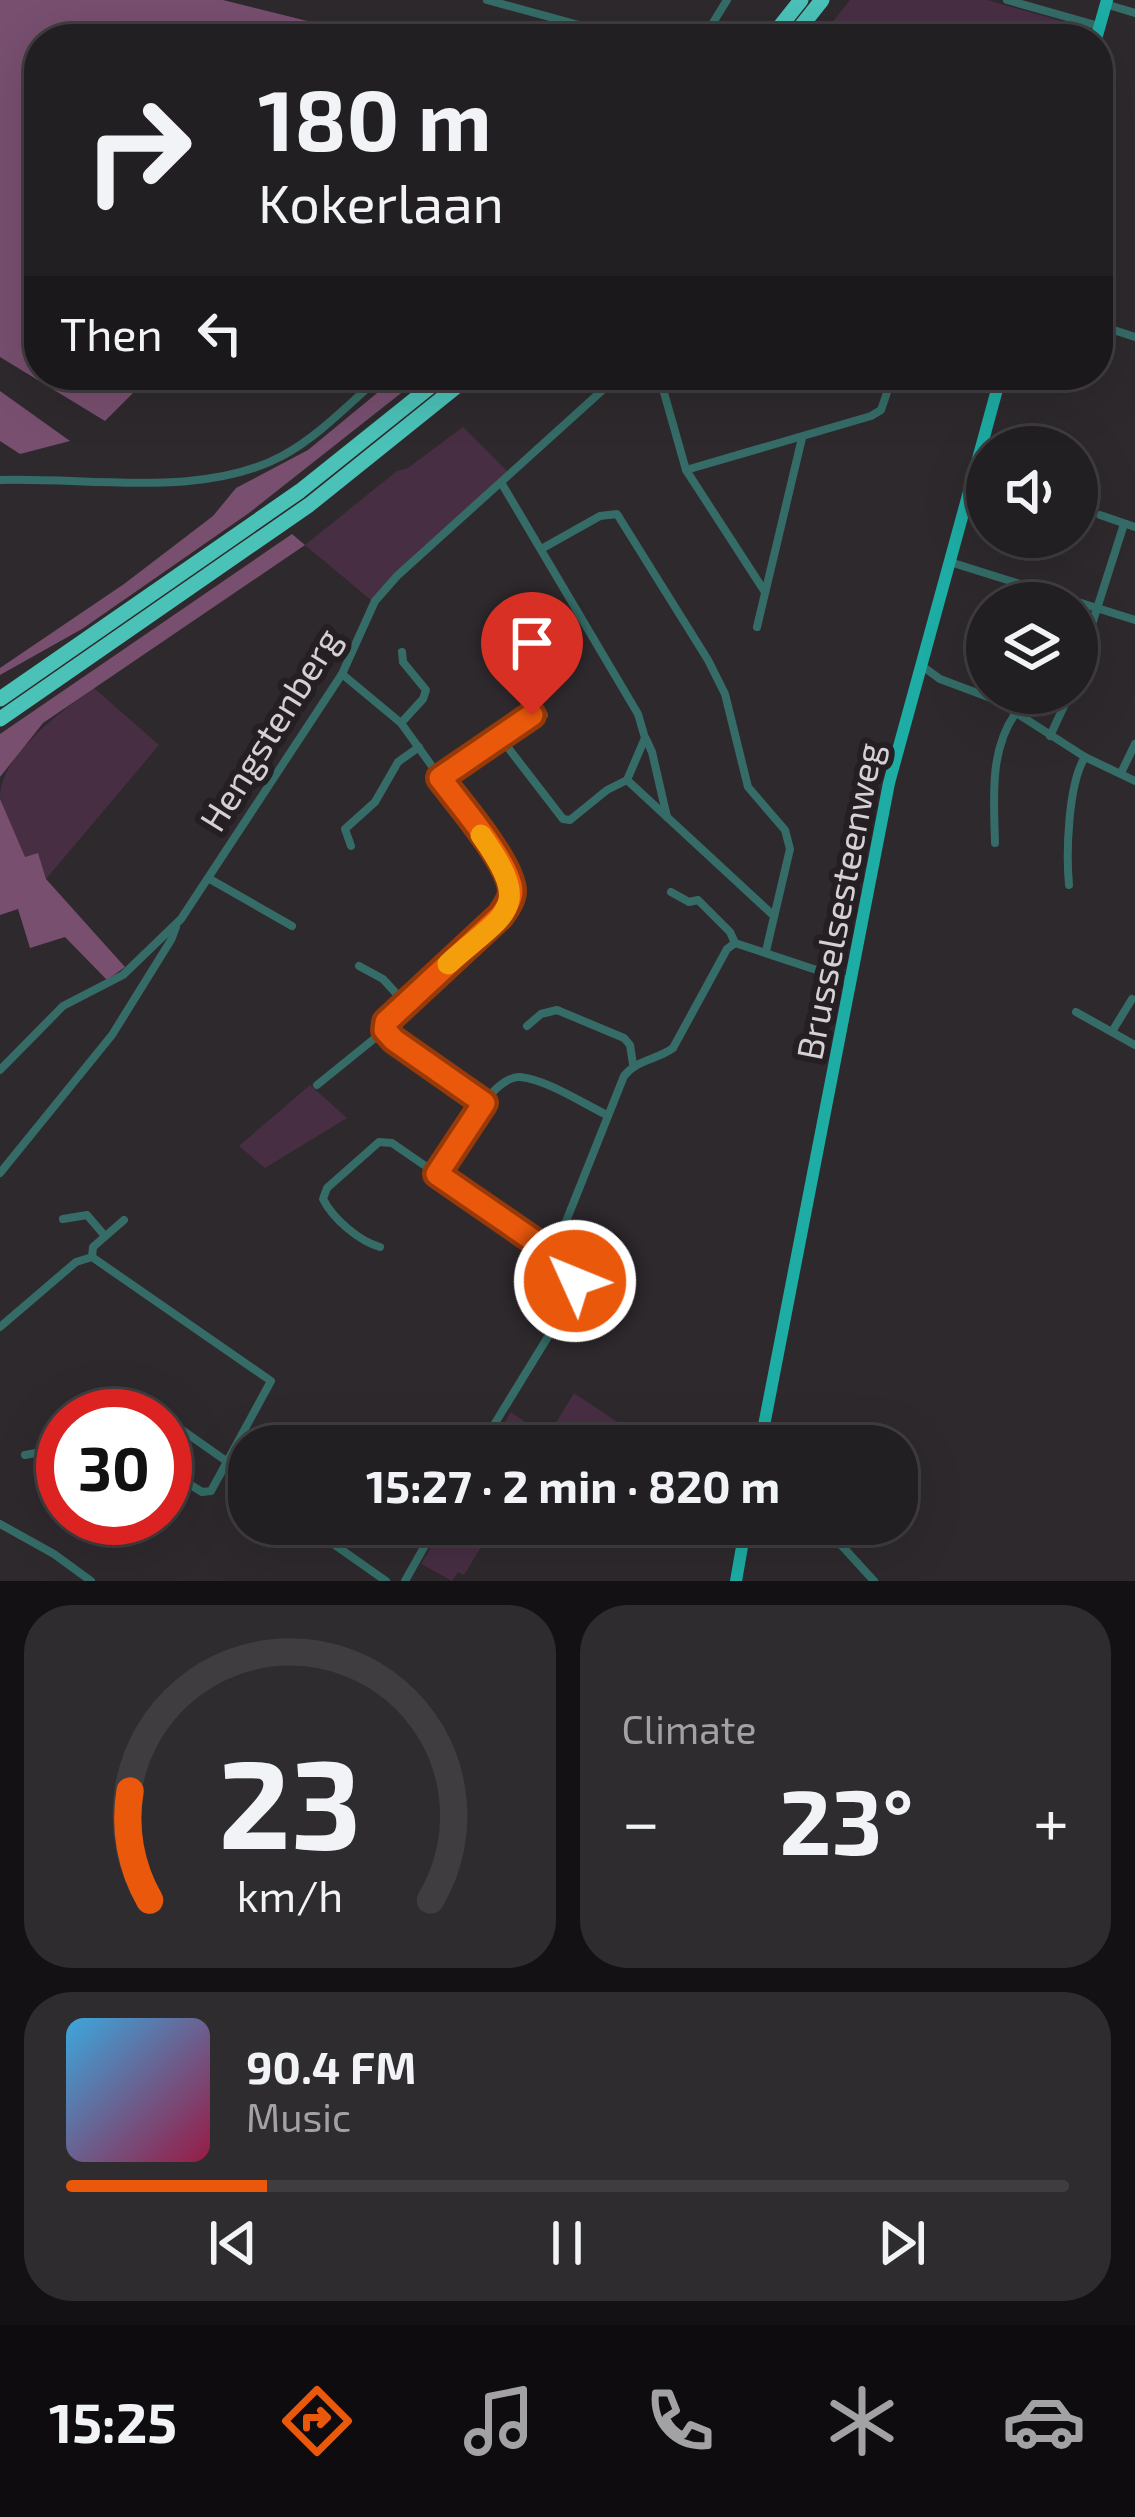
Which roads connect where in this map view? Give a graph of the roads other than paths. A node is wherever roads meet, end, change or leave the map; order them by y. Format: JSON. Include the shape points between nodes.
{"nodes":[{"id":1,"x":487,"y":0,"type":"edge"},
{"id":2,"x":801,"y":0,"type":"edge"},
{"id":3,"x":822,"y":0,"type":"edge"},
{"id":4,"x":1007,"y":0,"type":"edge"},
{"id":5,"x":1106,"y":2,"type":"edge"},
{"id":6,"x":1135,"y":13,"type":"edge"},
{"id":7,"x":575,"y":24,"type":"edge"},
{"id":8,"x":782,"y":24,"type":"edge"},
{"id":9,"x":803,"y":24,"type":"edge"},
{"id":10,"x":1072,"y":24,"type":"edge"},
{"id":11,"x":364,"y":390,"type":"edge"},
{"id":12,"x":427,"y":390,"type":"edge"},
{"id":13,"x":452,"y":390,"type":"edge"},
{"id":14,"x":604,"y":390,"type":"edge"},
{"id":15,"x":663,"y":390,"type":"edge"},
{"id":16,"x":887,"y":390,"type":"edge"},
{"id":17,"x":997,"y":390,"type":"edge"},
{"id":18,"x":802,"y":437,"type":"junction"},
{"id":19,"x":686,"y":470,"type":"junction"},
{"id":20,"x":0,"y":480,"type":"edge"},
{"id":21,"x":502,"y":484,"type":"junction"},
{"id":22,"x":1100,"y":515,"type":"dead end"},
{"id":23,"x":1130,"y":525,"type":"edge"},
{"id":24,"x":543,"y":548,"type":"junction"},
{"id":25,"x":950,"y":562,"type":"junction"},
{"id":26,"x":770,"y":571,"type":"junction"},
{"id":27,"x":752,"y":577,"type":"junction"},
{"id":28,"x":1013,"y":582,"type":"edge"},
{"id":29,"x":765,"y":592,"type":"junction"},
{"id":30,"x":1098,"y":603,"type":"edge"},
{"id":31,"x":1098,"y":609,"type":"edge"},
{"id":32,"x":1135,"y":620,"type":"edge"},
{"id":33,"x":757,"y":627,"type":"dead end"},
{"id":34,"x":402,"y":652,"type":"dead end"},
{"id":35,"x":919,"y":672,"type":"junction"},
{"id":36,"x":342,"y":674,"type":"junction"},
{"id":37,"x":966,"y":689,"type":"edge"},
{"id":38,"x":0,"y":699,"type":"edge"},
{"id":39,"x":1015,"y":714,"type":"joint"},
{"id":40,"x":1060,"y":714,"type":"edge"},
{"id":41,"x":544,"y":715,"type":"dead end"},
{"id":42,"x":0,"y":719,"type":"edge"},
{"id":43,"x":401,"y":723,"type":"junction"},
{"id":44,"x":499,"y":736,"type":"junction"},
{"id":45,"x":1050,"y":736,"type":"junction"},
{"id":46,"x":645,"y":738,"type":"junction"},
{"id":47,"x":1135,"y":744,"type":"edge"},
{"id":48,"x":419,"y":747,"type":"junction"},
{"id":49,"x":1085,"y":757,"type":"junction"},
{"id":50,"x":1121,"y":773,"type":"junction"},
{"id":51,"x":440,"y":778,"type":"junction"},
{"id":52,"x":627,"y":780,"type":"junction"},
{"id":53,"x":1135,"y":781,"type":"edge"},
{"id":54,"x":668,"y":820,"type":"junction"},
{"id":55,"x":995,"y":843,"type":"dead end"},
{"id":56,"x":351,"y":846,"type":"dead end"},
{"id":57,"x":208,"y":878,"type":"junction"},
{"id":58,"x":1070,"y":885,"type":"dead end"},
{"id":59,"x":671,"y":892,"type":"dead end"},
{"id":60,"x":774,"y":916,"type":"junction"},
{"id":61,"x":176,"y":925,"type":"junction"},
{"id":62,"x":292,"y":926,"type":"dead end"},
{"id":63,"x":734,"y":944,"type":"junction"},
{"id":64,"x":766,"y":951,"type":"junction"},
{"id":65,"x":359,"y":966,"type":"dead end"},
{"id":66,"x":851,"y":982,"type":"junction"},
{"id":67,"x":1132,"y":999,"type":"edge"},
{"id":68,"x":405,"y":1003,"type":"junction"},
{"id":69,"x":1076,"y":1012,"type":"dead end"},
{"id":70,"x":527,"y":1026,"type":"dead end"},
{"id":71,"x":385,"y":1030,"type":"junction"},
{"id":72,"x":1113,"y":1030,"type":"junction"},
{"id":73,"x":1135,"y":1046,"type":"edge"},
{"id":74,"x":632,"y":1064,"type":"junction"},
{"id":75,"x":0,"y":1070,"type":"edge"},
{"id":76,"x":317,"y":1085,"type":"dead end"},
{"id":77,"x":484,"y":1103,"type":"junction"},
{"id":78,"x":607,"y":1115,"type":"junction"},
{"id":79,"x":0,"y":1173,"type":"edge"},
{"id":80,"x":437,"y":1174,"type":"junction"},
{"id":81,"x":63,"y":1219,"type":"dead end"},
{"id":82,"x":124,"y":1220,"type":"dead end"},
{"id":83,"x":106,"y":1236,"type":"junction"},
{"id":84,"x":380,"y":1247,"type":"dead end"},
{"id":85,"x":553,"y":1254,"type":"junction"},
{"id":86,"x":92,"y":1257,"type":"junction"},
{"id":87,"x":0,"y":1327,"type":"edge"},
{"id":88,"x":248,"y":1425,"type":"edge"},
{"id":89,"x":495,"y":1425,"type":"edge"},
{"id":90,"x":765,"y":1425,"type":"edge"},
{"id":91,"x":192,"y":1436,"type":"edge"},
{"id":92,"x":36,"y":1453,"type":"edge"},
{"id":93,"x":25,"y":1455,"type":"dead end"},
{"id":94,"x":228,"y":1460,"type":"edge"},
{"id":95,"x":228,"y":1464,"type":"edge"},
{"id":96,"x":192,"y":1485,"type":"edge"},
{"id":97,"x":0,"y":1525,"type":"edge"},
{"id":98,"x":334,"y":1545,"type":"edge"},
{"id":99,"x":425,"y":1545,"type":"edge"},
{"id":100,"x":742,"y":1545,"type":"edge"},
{"id":101,"x":841,"y":1545,"type":"edge"},
{"id":102,"x":91,"y":1581,"type":"edge"},
{"id":103,"x":386,"y":1581,"type":"edge"},
{"id":104,"x":405,"y":1581,"type":"edge"},
{"id":105,"x":736,"y":1581,"type":"edge"},
{"id":106,"x":874,"y":1581,"type":"edge"}],
"edges":[{"from":1,"to":7,"type":"street"},
{"from":2,"to":8,"type":"highway"},
{"from":3,"to":9,"type":"highway"},
{"from":4,"to":10,"type":"street"},
{"from":5,"to":6,"type":"street"},
{"from":11,"to":20,"type":"street","via":[[290,451],[229,476]]},
{"from":12,"to":38,"type":"highway","via":[[300,491]]},
{"from":13,"to":42,"type":"highway","via":[[309,505]]},
{"from":14,"to":21,"type":"street","name":"Hengstenberg"},
{"from":15,"to":19,"type":"street"},
{"from":16,"to":18,"type":"street","via":[[880,410]]},
{"from":17,"to":25,"type":"main road","name":"Brusselsesteenweg"},
{"from":18,"to":19,"type":"street"},
{"from":18,"to":26,"type":"street"},
{"from":19,"to":27,"type":"street"},
{"from":21,"to":24,"type":"street"},
{"from":21,"to":36,"type":"street","name":"Hengstenberg","via":[[375,601]]},
{"from":22,"to":23,"type":"street"},
{"from":23,"to":30,"type":"street"},
{"from":24,"to":46,"type":"street","via":[[625,687]]},
{"from":24,"to":60,"type":"street","via":[[600,516],[624,519],[725,694],[748,787],[789,838]]},
{"from":25,"to":28,"type":"street"},
{"from":25,"to":35,"type":"main road","name":"Brusselsesteenweg"},
{"from":26,"to":27,"type":"street"},
{"from":26,"to":29,"type":"street"},
{"from":27,"to":29,"type":"street"},
{"from":29,"to":33,"type":"street"},
{"from":31,"to":32,"type":"street"},
{"from":34,"to":43,"type":"street","via":[[426,690]]},
{"from":35,"to":37,"type":"street"},
{"from":35,"to":66,"type":"main road","name":"Brusselsesteenweg"},
{"from":36,"to":43,"type":"street"},
{"from":36,"to":57,"type":"street","name":"Hengstenberg"},
{"from":39,"to":45,"type":"street"},
{"from":39,"to":55,"type":"street","via":[[998,758]]},
{"from":40,"to":45,"type":"street"},
{"from":41,"to":44,"type":"street"},
{"from":43,"to":48,"type":"street"},
{"from":44,"to":51,"type":"street"},
{"from":44,"to":52,"type":"street","via":[[563,819]]},
{"from":45,"to":49,"type":"street"},
{"from":46,"to":52,"type":"street"},
{"from":46,"to":54,"type":"street"},
{"from":47,"to":50,"type":"street"},
{"from":48,"to":51,"type":"street"},
{"from":48,"to":56,"type":"street","via":[[345,829]]},
{"from":49,"to":50,"type":"street"},
{"from":49,"to":58,"type":"street","via":[[1071,816]]},
{"from":50,"to":53,"type":"street"},
{"from":51,"to":68,"type":"street","via":[[512,889],[500,916]]},
{"from":52,"to":54,"type":"street"},
{"from":54,"to":60,"type":"street"},
{"from":57,"to":61,"type":"street","name":"Hengstenberg"},
{"from":57,"to":62,"type":"street"},
{"from":59,"to":63,"type":"street","via":[[698,900]]},
{"from":60,"to":64,"type":"street"},
{"from":61,"to":75,"type":"street","name":"Hengstenberg","via":[[123,975],[63,1006]]},
{"from":61,"to":79,"type":"street","via":[[112,1034]]},
{"from":63,"to":64,"type":"street"},
{"from":63,"to":74,"type":"street","via":[[674,1048]]},
{"from":64,"to":66,"type":"street"},
{"from":65,"to":68,"type":"street"},
{"from":66,"to":90,"type":"main road","name":"Brusselsesteenweg"},
{"from":67,"to":72,"type":"street"},
{"from":68,"to":71,"type":"street"},
{"from":69,"to":72,"type":"street"},
{"from":70,"to":74,"type":"street","via":[[557,1010],[624,1038]]},
{"from":71,"to":76,"type":"street"},
{"from":71,"to":77,"type":"street"},
{"from":72,"to":73,"type":"street"},
{"from":74,"to":78,"type":"street"},
{"from":77,"to":78,"type":"street","via":[[500,1083],[523,1078]]},
{"from":77,"to":80,"type":"street"},
{"from":78,"to":85,"type":"street"},
{"from":80,"to":84,"type":"street","via":[[379,1142],[327,1188],[330,1212]]},
{"from":80,"to":85,"type":"street"},
{"from":81,"to":83,"type":"street","via":[[87,1215]]},
{"from":82,"to":83,"type":"street"},
{"from":83,"to":86,"type":"street"},
{"from":85,"to":89,"type":"street","via":[[573,1271],[573,1297]]},
{"from":86,"to":87,"type":"street"},
{"from":86,"to":88,"type":"street","via":[[271,1381]]},
{"from":91,"to":94,"type":"street"},
{"from":92,"to":93,"type":"street"},
{"from":95,"to":96,"type":"street","via":[[206,1493]]},
{"from":97,"to":102,"type":"street"},
{"from":98,"to":103,"type":"street"},
{"from":99,"to":104,"type":"street"},
{"from":100,"to":105,"type":"main road"},
{"from":101,"to":106,"type":"street"}]}
